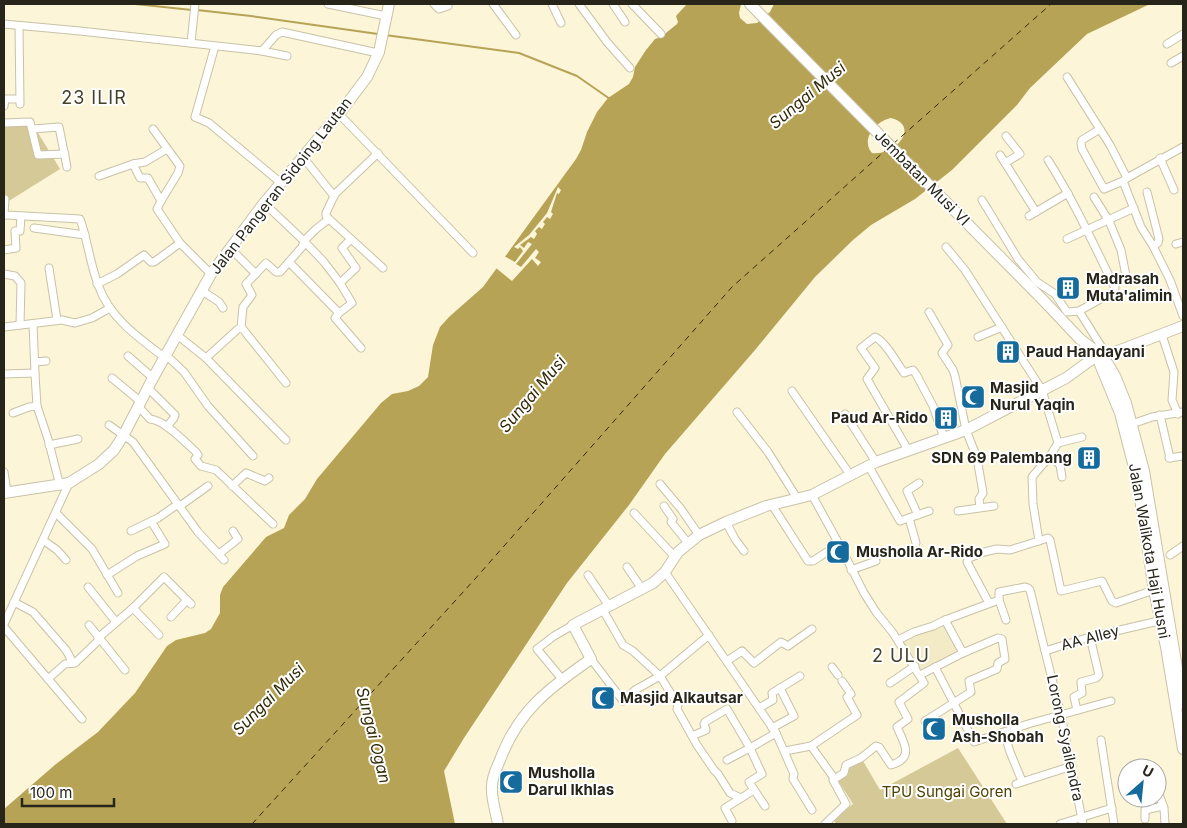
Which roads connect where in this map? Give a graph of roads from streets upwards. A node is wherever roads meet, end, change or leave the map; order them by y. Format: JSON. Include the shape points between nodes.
{"nodes":[{"id":1,"x":195,"y":4,"type":"edge"},
{"id":2,"x":328,"y":4,"type":"edge"},
{"id":3,"x":389,"y":4,"type":"edge"},
{"id":4,"x":434,"y":4,"type":"edge"},
{"id":5,"x":493,"y":4,"type":"edge"},
{"id":6,"x":552,"y":4,"type":"edge"},
{"id":7,"x":579,"y":4,"type":"edge"},
{"id":8,"x":612,"y":4,"type":"edge"},
{"id":9,"x":632,"y":4,"type":"edge"},
{"id":10,"x":750,"y":4,"type":"edge"},
{"id":11,"x":448,"y":6,"type":"dead end"},
{"id":12,"x":385,"y":19,"type":"junction"},
{"id":13,"x":625,"y":22,"type":"dead end"},
{"id":14,"x":561,"y":23,"type":"dead end"},
{"id":15,"x":4,"y":24,"type":"edge"},
{"id":16,"x":19,"y":26,"type":"junction"},
{"id":17,"x":661,"y":34,"type":"dead end"},
{"id":18,"x":1183,"y":34,"type":"edge"},
{"id":19,"x":516,"y":35,"type":"dead end"},
{"id":20,"x":191,"y":43,"type":"junction"},
{"id":21,"x":1167,"y":44,"type":"dead end"},
{"id":22,"x":215,"y":46,"type":"junction"},
{"id":23,"x":262,"y":51,"type":"junction"},
{"id":24,"x":378,"y":52,"type":"junction"},
{"id":25,"x":287,"y":56,"type":"dead end"},
{"id":26,"x":1183,"y":56,"type":"edge"},
{"id":27,"x":1171,"y":63,"type":"dead end"},
{"id":28,"x":630,"y":68,"type":"dead end"},
{"id":29,"x":1067,"y":77,"type":"dead end"},
{"id":30,"x":4,"y":99,"type":"edge"},
{"id":31,"x":339,"y":114,"type":"junction"},
{"id":32,"x":4,"y":123,"type":"edge"},
{"id":33,"x":33,"y":129,"type":"junction"},
{"id":34,"x":153,"y":129,"type":"dead end"},
{"id":35,"x":1100,"y":129,"type":"junction"},
{"id":36,"x":1006,"y":136,"type":"dead end"},
{"id":37,"x":167,"y":149,"type":"junction"},
{"id":38,"x":1182,"y":150,"type":"edge"},
{"id":39,"x":65,"y":154,"type":"junction"},
{"id":40,"x":378,"y":154,"type":"junction"},
{"id":41,"x":1000,"y":155,"type":"dead end"},
{"id":42,"x":303,"y":157,"type":"junction"},
{"id":43,"x":1160,"y":158,"type":"junction"},
{"id":44,"x":1048,"y":160,"type":"dead end"},
{"id":45,"x":1005,"y":163,"type":"junction"},
{"id":46,"x":133,"y":164,"type":"junction"},
{"id":47,"x":67,"y":167,"type":"dead end"},
{"id":48,"x":98,"y":176,"type":"dead end"},
{"id":49,"x":1125,"y":180,"type":"junction"},
{"id":50,"x":281,"y":183,"type":"junction"},
{"id":51,"x":1174,"y":190,"type":"dead end"},
{"id":52,"x":1147,"y":192,"type":"dead end"},
{"id":53,"x":1068,"y":193,"type":"junction"},
{"id":54,"x":334,"y":196,"type":"junction"},
{"id":55,"x":1094,"y":197,"type":"dead end"},
{"id":56,"x":5,"y":199,"type":"dead end"},
{"id":57,"x":982,"y":200,"type":"dead end"},
{"id":58,"x":161,"y":201,"type":"junction"},
{"id":59,"x":264,"y":203,"type":"junction"},
{"id":60,"x":1134,"y":208,"type":"junction"},
{"id":61,"x":1036,"y":212,"type":"junction"},
{"id":62,"x":21,"y":216,"type":"junction"},
{"id":63,"x":1028,"y":216,"type":"dead end"},
{"id":64,"x":329,"y":220,"type":"junction"},
{"id":65,"x":1109,"y":221,"type":"junction"},
{"id":66,"x":34,"y":228,"type":"dead end"},
{"id":67,"x":1087,"y":230,"type":"junction"},
{"id":68,"x":86,"y":237,"type":"junction"},
{"id":69,"x":351,"y":239,"type":"junction"},
{"id":70,"x":1067,"y":239,"type":"dead end"},
{"id":71,"x":304,"y":242,"type":"junction"},
{"id":72,"x":180,"y":243,"type":"junction"},
{"id":73,"x":1153,"y":246,"type":"junction"},
{"id":74,"x":946,"y":247,"type":"dead end"},
{"id":75,"x":230,"y":248,"type":"junction"},
{"id":76,"x":4,"y":250,"type":"edge"},
{"id":77,"x":473,"y":253,"type":"dead end"},
{"id":78,"x":289,"y":262,"type":"junction"},
{"id":79,"x":49,"y":268,"type":"dead end"},
{"id":80,"x":383,"y":268,"type":"dead end"},
{"id":81,"x":4,"y":274,"type":"edge"},
{"id":82,"x":211,"y":274,"type":"junction"},
{"id":83,"x":256,"y":274,"type":"junction"},
{"id":84,"x":1127,"y":281,"type":"dead end"},
{"id":85,"x":340,"y":283,"type":"junction"},
{"id":86,"x":98,"y":284,"type":"junction"},
{"id":87,"x":200,"y":293,"type":"junction"},
{"id":88,"x":110,"y":308,"type":"junction"},
{"id":89,"x":223,"y":308,"type":"dead end"},
{"id":90,"x":1079,"y":311,"type":"junction"},
{"id":91,"x":929,"y":312,"type":"dead end"},
{"id":92,"x":339,"y":313,"type":"junction"},
{"id":93,"x":1183,"y":316,"type":"edge"},
{"id":94,"x":57,"y":320,"type":"junction"},
{"id":95,"x":33,"y":324,"type":"junction"},
{"id":96,"x":20,"y":325,"type":"junction"},
{"id":97,"x":1183,"y":326,"type":"edge"},
{"id":98,"x":4,"y":327,"type":"edge"},
{"id":99,"x":1002,"y":327,"type":"junction"},
{"id":100,"x":241,"y":328,"type":"junction"},
{"id":101,"x":177,"y":335,"type":"junction"},
{"id":102,"x":1162,"y":335,"type":"junction"},
{"id":103,"x":978,"y":337,"type":"dead end"},
{"id":104,"x":361,"y":348,"type":"dead end"},
{"id":105,"x":1099,"y":355,"type":"junction"},
{"id":106,"x":128,"y":356,"type":"dead end"},
{"id":107,"x":165,"y":356,"type":"junction"},
{"id":108,"x":206,"y":358,"type":"junction"},
{"id":109,"x":46,"y":361,"type":"dead end"},
{"id":110,"x":35,"y":362,"type":"junction"},
{"id":111,"x":4,"y":374,"type":"edge"},
{"id":112,"x":35,"y":374,"type":"junction"},
{"id":113,"x":112,"y":378,"type":"dead end"},
{"id":114,"x":150,"y":383,"type":"junction"},
{"id":115,"x":286,"y":383,"type":"dead end"},
{"id":116,"x":1042,"y":390,"type":"junction"},
{"id":117,"x":792,"y":391,"type":"dead end"},
{"id":118,"x":140,"y":404,"type":"junction"},
{"id":119,"x":37,"y":406,"type":"junction"},
{"id":120,"x":737,"y":412,"type":"dead end"},
{"id":121,"x":13,"y":413,"type":"dead end"},
{"id":122,"x":1181,"y":413,"type":"edge"},
{"id":123,"x":845,"y":414,"type":"dead end"},
{"id":124,"x":1160,"y":415,"type":"junction"},
{"id":125,"x":1132,"y":424,"type":"junction"},
{"id":126,"x":109,"y":425,"type":"dead end"},
{"id":127,"x":169,"y":427,"type":"junction"},
{"id":128,"x":966,"y":430,"type":"junction"},
{"id":129,"x":123,"y":436,"type":"junction"},
{"id":130,"x":1082,"y":437,"type":"dead end"},
{"id":131,"x":944,"y":438,"type":"junction"},
{"id":132,"x":78,"y":439,"type":"dead end"},
{"id":133,"x":286,"y":440,"type":"dead end"},
{"id":134,"x":1058,"y":444,"type":"junction"},
{"id":135,"x":49,"y":445,"type":"junction"},
{"id":136,"x":908,"y":450,"type":"junction"},
{"id":137,"x":253,"y":456,"type":"dead end"},
{"id":138,"x":1050,"y":456,"type":"junction"},
{"id":139,"x":1183,"y":456,"type":"edge"},
{"id":140,"x":869,"y":465,"type":"junction"},
{"id":141,"x":4,"y":472,"type":"edge"},
{"id":142,"x":851,"y":475,"type":"junction"},
{"id":143,"x":269,"y":478,"type":"dead end"},
{"id":144,"x":1062,"y":478,"type":"dead end"},
{"id":145,"x":919,"y":483,"type":"dead end"},
{"id":146,"x":660,"y":484,"type":"dead end"},
{"id":147,"x":65,"y":485,"type":"junction"},
{"id":148,"x":208,"y":486,"type":"dead end"},
{"id":149,"x":232,"y":486,"type":"junction"},
{"id":150,"x":6,"y":493,"type":"edge"},
{"id":151,"x":812,"y":495,"type":"junction"},
{"id":152,"x":797,"y":498,"type":"junction"},
{"id":153,"x":179,"y":505,"type":"junction"},
{"id":154,"x":664,"y":506,"type":"dead end"},
{"id":155,"x":769,"y":506,"type":"junction"},
{"id":156,"x":994,"y":506,"type":"dead end"},
{"id":157,"x":980,"y":507,"type":"junction"},
{"id":158,"x":929,"y":511,"type":"dead end"},
{"id":159,"x":958,"y":511,"type":"dead end"},
{"id":160,"x":56,"y":513,"type":"junction"},
{"id":161,"x":634,"y":513,"type":"dead end"},
{"id":162,"x":918,"y":514,"type":"junction"},
{"id":163,"x":909,"y":518,"type":"junction"},
{"id":164,"x":151,"y":521,"type":"junction"},
{"id":165,"x":726,"y":522,"type":"junction"},
{"id":166,"x":273,"y":524,"type":"dead end"},
{"id":167,"x":131,"y":531,"type":"dead end"},
{"id":168,"x":233,"y":531,"type":"dead end"},
{"id":169,"x":698,"y":535,"type":"junction"},
{"id":170,"x":43,"y":540,"type":"junction"},
{"id":171,"x":1040,"y":541,"type":"junction"},
{"id":172,"x":688,"y":543,"type":"junction"},
{"id":173,"x":916,"y":543,"type":"dead end"},
{"id":174,"x":839,"y":544,"type":"junction"},
{"id":175,"x":1183,"y":546,"type":"edge"},
{"id":176,"x":744,"y":552,"type":"dead end"},
{"id":177,"x":1170,"y":555,"type":"dead end"},
{"id":178,"x":675,"y":557,"type":"junction"},
{"id":179,"x":66,"y":560,"type":"dead end"},
{"id":180,"x":876,"y":561,"type":"dead end"},
{"id":181,"x":627,"y":567,"type":"dead end"},
{"id":182,"x":851,"y":570,"type":"junction"},
{"id":183,"x":105,"y":572,"type":"junction"},
{"id":184,"x":665,"y":572,"type":"junction"},
{"id":185,"x":588,"y":575,"type":"dead end"},
{"id":186,"x":88,"y":587,"type":"dead end"},
{"id":187,"x":642,"y":589,"type":"junction"},
{"id":188,"x":1154,"y":590,"type":"junction"},
{"id":189,"x":118,"y":592,"type":"dead end"},
{"id":190,"x":999,"y":600,"type":"junction"},
{"id":191,"x":14,"y":602,"type":"junction"},
{"id":192,"x":989,"y":603,"type":"junction"},
{"id":193,"x":133,"y":608,"type":"junction"},
{"id":194,"x":606,"y":608,"type":"junction"},
{"id":195,"x":171,"y":617,"type":"dead end"},
{"id":196,"x":1164,"y":619,"type":"junction"},
{"id":197,"x":945,"y":620,"type":"junction"},
{"id":198,"x":1006,"y":620,"type":"dead end"},
{"id":199,"x":116,"y":622,"type":"junction"},
{"id":200,"x":4,"y":625,"type":"edge"},
{"id":201,"x":89,"y":625,"type":"dead end"},
{"id":202,"x":574,"y":625,"type":"junction"},
{"id":203,"x":812,"y":629,"type":"dead end"},
{"id":204,"x":709,"y":635,"type":"junction"},
{"id":205,"x":159,"y":636,"type":"dead end"},
{"id":206,"x":1090,"y":638,"type":"junction"},
{"id":207,"x":99,"y":639,"type":"junction"},
{"id":208,"x":898,"y":640,"type":"junction"},
{"id":209,"x":1045,"y":652,"type":"junction"},
{"id":210,"x":963,"y":653,"type":"junction"},
{"id":211,"x":591,"y":659,"type":"junction"},
{"id":212,"x":727,"y":661,"type":"junction"},
{"id":213,"x":73,"y":663,"type":"junction"},
{"id":214,"x":915,"y":666,"type":"junction"},
{"id":215,"x":832,"y":667,"type":"dead end"},
{"id":216,"x":935,"y":667,"type":"junction"},
{"id":217,"x":125,"y":670,"type":"dead end"},
{"id":218,"x":660,"y":676,"type":"junction"},
{"id":219,"x":800,"y":676,"type":"dead end"},
{"id":220,"x":920,"y":676,"type":"junction"},
{"id":221,"x":48,"y":679,"type":"junction"},
{"id":222,"x":562,"y":679,"type":"junction"},
{"id":223,"x":890,"y":683,"type":"dead end"},
{"id":224,"x":780,"y":688,"type":"junction"},
{"id":225,"x":1111,"y":701,"type":"dead end"},
{"id":226,"x":953,"y":702,"type":"junction"},
{"id":227,"x":1183,"y":706,"type":"edge"},
{"id":228,"x":759,"y":708,"type":"junction"},
{"id":229,"x":1077,"y":710,"type":"junction"},
{"id":230,"x":1061,"y":715,"type":"junction"},
{"id":231,"x":82,"y":719,"type":"dead end"},
{"id":232,"x":925,"y":722,"type":"dead end"},
{"id":233,"x":774,"y":730,"type":"junction"},
{"id":234,"x":1004,"y":732,"type":"junction"},
{"id":235,"x":692,"y":736,"type":"junction"},
{"id":236,"x":1101,"y":740,"type":"dead end"},
{"id":237,"x":811,"y":746,"type":"junction"},
{"id":238,"x":751,"y":747,"type":"junction"},
{"id":239,"x":1183,"y":749,"type":"edge"},
{"id":240,"x":785,"y":751,"type":"junction"},
{"id":241,"x":727,"y":760,"type":"dead end"},
{"id":242,"x":1072,"y":766,"type":"junction"},
{"id":243,"x":834,"y":778,"type":"junction"},
{"id":244,"x":754,"y":790,"type":"junction"},
{"id":245,"x":741,"y":798,"type":"junction"},
{"id":246,"x":765,"y":806,"type":"dead end"},
{"id":247,"x":1112,"y":808,"type":"junction"},
{"id":248,"x":1154,"y":808,"type":"edge"},
{"id":249,"x":1163,"y":808,"type":"edge"},
{"id":250,"x":812,"y":810,"type":"dead end"},
{"id":251,"x":1145,"y":819,"type":"dead end"},
{"id":252,"x":732,"y":821,"type":"dead end"},
{"id":253,"x":1082,"y":821,"type":"edge"},
{"id":254,"x":498,"y":824,"type":"edge"},
{"id":255,"x":825,"y":824,"type":"edge"},
{"id":256,"x":1060,"y":824,"type":"edge"},
{"id":257,"x":1114,"y":824,"type":"edge"},
{"id":258,"x":1166,"y":824,"type":"edge"}],
"edges":[{"from":1,"to":20,"type":"street"},
{"from":2,"to":12,"type":"street"},
{"from":3,"to":12,"type":"street"},
{"from":4,"to":11,"type":"street","via":[[439,9]]},
{"from":5,"to":19,"type":"street"},
{"from":6,"to":14,"type":"street"},
{"from":7,"to":28,"type":"street"},
{"from":8,"to":13,"type":"street"},
{"from":9,"to":17,"type":"street"},
{"from":10,"to":105,"type":"street","name":"Jembatan Musi VI"},
{"from":12,"to":24,"type":"street","name":"Jalan Pangeran Sidoing Lautan"},
{"from":15,"to":16,"type":"street"},
{"from":16,"to":20,"type":"street"},
{"from":16,"to":30,"type":"street","via":[[20,102]]},
{"from":18,"to":21,"type":"street"},
{"from":20,"to":22,"type":"street"},
{"from":22,"to":23,"type":"street"},
{"from":22,"to":50,"type":"street","via":[[195,118],[209,123]]},
{"from":23,"to":24,"type":"street","via":[[282,32]]},
{"from":23,"to":25,"type":"street"},
{"from":24,"to":31,"type":"street","name":"Jalan Pangeran Sidoing Lautan","via":[[367,77]]},
{"from":26,"to":27,"type":"street"},
{"from":29,"to":35,"type":"street"},
{"from":31,"to":40,"type":"street"},
{"from":31,"to":42,"type":"street","name":"Jalan Pangeran Sidoing Lautan"},
{"from":32,"to":33,"type":"street","via":[[29,122]]},
{"from":33,"to":39,"type":"street","via":[[38,155]]},
{"from":33,"to":39,"type":"street","via":[[58,126]]},
{"from":34,"to":37,"type":"street"},
{"from":35,"to":49,"type":"street"},
{"from":35,"to":49,"type":"street","via":[[1082,140],[1082,148],[1104,189]]},
{"from":36,"to":45,"type":"street","via":[[1020,154]]},
{"from":37,"to":46,"type":"street","via":[[145,162]]},
{"from":37,"to":58,"type":"street","via":[[180,167]]},
{"from":38,"to":43,"type":"street"},
{"from":39,"to":47,"type":"street"},
{"from":40,"to":54,"type":"street"},
{"from":40,"to":77,"type":"street"},
{"from":41,"to":45,"type":"street"},
{"from":42,"to":50,"type":"street","name":"Jalan Pangeran Sidoing Lautan"},
{"from":42,"to":54,"type":"street"},
{"from":43,"to":49,"type":"street"},
{"from":43,"to":51,"type":"street"},
{"from":44,"to":53,"type":"street"},
{"from":45,"to":61,"type":"street"},
{"from":46,"to":48,"type":"street"},
{"from":46,"to":58,"type":"street","via":[[140,178],[148,178]]},
{"from":49,"to":60,"type":"street"},
{"from":50,"to":59,"type":"street","name":"Jalan Pangeran Sidoing Lautan"},
{"from":52,"to":73,"type":"street","via":[[1160,238]]},
{"from":53,"to":61,"type":"street"},
{"from":53,"to":67,"type":"street"},
{"from":54,"to":64,"type":"street","via":[[326,213]]},
{"from":55,"to":65,"type":"street"},
{"from":56,"to":62,"type":"street","via":[[4,215]]},
{"from":57,"to":90,"type":"street","via":[[1018,259],[1037,282],[1055,294],[1067,312]]},
{"from":58,"to":72,"type":"street","via":[[157,209]]},
{"from":59,"to":71,"type":"street"},
{"from":59,"to":75,"type":"street","name":"Jalan Pangeran Sidoing Lautan"},
{"from":60,"to":65,"type":"street"},
{"from":60,"to":73,"type":"street"},
{"from":61,"to":63,"type":"street"},
{"from":62,"to":68,"type":"street","via":[[79,218]]},
{"from":62,"to":76,"type":"street","via":[[20,231],[15,231],[16,248]]},
{"from":64,"to":69,"type":"street"},
{"from":64,"to":71,"type":"street"},
{"from":65,"to":67,"type":"street"},
{"from":65,"to":84,"type":"street","via":[[1121,250]]},
{"from":66,"to":68,"type":"street"},
{"from":67,"to":70,"type":"street"},
{"from":67,"to":90,"type":"street","via":[[1115,290]]},
{"from":68,"to":86,"type":"street"},
{"from":69,"to":80,"type":"street"},
{"from":69,"to":85,"type":"street","via":[[342,248],[356,268]]},
{"from":71,"to":78,"type":"street"},
{"from":71,"to":85,"type":"street"},
{"from":72,"to":82,"type":"street"},
{"from":72,"to":86,"type":"street","via":[[154,262],[142,257]]},
{"from":73,"to":93,"type":"street"},
{"from":74,"to":99,"type":"street","via":[[966,270]]},
{"from":75,"to":82,"type":"street","name":"Jalan Pangeran Sidoing Lautan"},
{"from":75,"to":83,"type":"street"},
{"from":78,"to":83,"type":"street","via":[[279,273],[266,263]]},
{"from":78,"to":92,"type":"street"},
{"from":79,"to":94,"type":"street"},
{"from":81,"to":96,"type":"street","via":[[15,276],[21,286]]},
{"from":82,"to":87,"type":"street","name":"Jalan Pangeran Sidoing Lautan"},
{"from":83,"to":100,"type":"street","via":[[246,284],[252,295],[243,307]]},
{"from":85,"to":92,"type":"street","via":[[352,303]]},
{"from":86,"to":88,"type":"street"},
{"from":87,"to":89,"type":"street","via":[[219,302]]},
{"from":87,"to":101,"type":"street","name":"Jalan Pangeran Sidoing Lautan"},
{"from":88,"to":94,"type":"street","via":[[89,320]]},
{"from":88,"to":107,"type":"street","via":[[132,332]]},
{"from":90,"to":105,"type":"street"},
{"from":91,"to":128,"type":"street","via":[[948,345],[942,353],[953,370]]},
{"from":92,"to":104,"type":"street","via":[[336,318]]},
{"from":94,"to":95,"type":"street"},
{"from":95,"to":96,"type":"street"},
{"from":95,"to":110,"type":"street"},
{"from":96,"to":98,"type":"street"},
{"from":97,"to":102,"type":"street"},
{"from":99,"to":103,"type":"street"},
{"from":99,"to":116,"type":"street"},
{"from":100,"to":108,"type":"street"},
{"from":100,"to":115,"type":"street"},
{"from":101,"to":107,"type":"street","name":"Jalan Pangeran Sidoing Lautan"},
{"from":101,"to":108,"type":"street"},
{"from":102,"to":105,"type":"street"},
{"from":102,"to":122,"type":"street","via":[[1174,372],[1172,400]]},
{"from":105,"to":116,"type":"street"},
{"from":105,"to":125,"type":"street","name":"Jalan Walikota Haji Husni","via":[[1115,376]]},
{"from":105,"to":188,"type":"street","name":"Jalan Walikota Haji Husni","via":[[1120,414],[1137,479]]},
{"from":106,"to":114,"type":"street"},
{"from":107,"to":114,"type":"street","name":"Jalan Pangeran Sidoing Lautan"},
{"from":107,"to":137,"type":"street","via":[[184,372],[208,406]]},
{"from":108,"to":133,"type":"street"},
{"from":109,"to":110,"type":"street"},
{"from":110,"to":112,"type":"street"},
{"from":111,"to":112,"type":"street"},
{"from":112,"to":119,"type":"street"},
{"from":113,"to":118,"type":"street"},
{"from":114,"to":118,"type":"street","name":"Jalan Pangeran Sidoing Lautan"},
{"from":114,"to":127,"type":"street","via":[[175,414]]},
{"from":116,"to":128,"type":"street"},
{"from":116,"to":134,"type":"street"},
{"from":117,"to":142,"type":"street"},
{"from":118,"to":127,"type":"street","via":[[150,419]]},
{"from":118,"to":129,"type":"street","name":"Jalan Pangeran Sidoing Lautan"},
{"from":119,"to":121,"type":"street"},
{"from":119,"to":135,"type":"street"},
{"from":120,"to":152,"type":"street","via":[[768,452]]},
{"from":122,"to":124,"type":"street"},
{"from":123,"to":140,"type":"street"},
{"from":124,"to":125,"type":"street"},
{"from":124,"to":139,"type":"street","via":[[1170,458]]},
{"from":125,"to":196,"type":"street","name":"Jalan Walikota Haji Husni","via":[[1144,471]]},
{"from":126,"to":129,"type":"street"},
{"from":127,"to":149,"type":"street","via":[[196,452],[198,456],[195,459],[199,464],[216,470]]},
{"from":128,"to":131,"type":"street"},
{"from":128,"to":157,"type":"street","via":[[977,458],[983,494],[978,499]]},
{"from":129,"to":147,"type":"street","name":"Jalan Pangeran Sidoing Lautan","via":[[111,454]]},
{"from":129,"to":153,"type":"street","via":[[135,445]]},
{"from":130,"to":134,"type":"street"},
{"from":131,"to":136,"type":"street"},
{"from":131,"to":136,"type":"street","via":[[933,406],[914,370],[904,373],[875,337],[861,348],[875,368],[866,379]]},
{"from":132,"to":135,"type":"street"},
{"from":134,"to":138,"type":"street"},
{"from":135,"to":147,"type":"street"},
{"from":136,"to":140,"type":"street"},
{"from":138,"to":144,"type":"street","via":[[1060,465]]},
{"from":138,"to":171,"type":"street","via":[[1032,477]]},
{"from":140,"to":142,"type":"street"},
{"from":140,"to":163,"type":"street","via":[[899,521]]},
{"from":141,"to":150,"type":"street"},
{"from":142,"to":151,"type":"street"},
{"from":143,"to":149,"type":"street","via":[[265,480],[246,473]]},
{"from":145,"to":162,"type":"street","via":[[907,491]]},
{"from":146,"to":169,"type":"street"},
{"from":147,"to":150,"type":"street","name":"Jalan Pangeran Sidoing Lautan"},
{"from":147,"to":160,"type":"street"},
{"from":148,"to":153,"type":"street"},
{"from":149,"to":166,"type":"street"},
{"from":151,"to":152,"type":"street"},
{"from":151,"to":174,"type":"street"},
{"from":152,"to":155,"type":"street"},
{"from":153,"to":164,"type":"street"},
{"from":153,"to":168,"type":"street","via":[[198,532],[222,557],[238,539]]},
{"from":154,"to":172,"type":"street","via":[[673,519],[671,522]]},
{"from":155,"to":165,"type":"street"},
{"from":155,"to":174,"type":"street","via":[[808,561]]},
{"from":156,"to":157,"type":"street"},
{"from":157,"to":159,"type":"street"},
{"from":158,"to":162,"type":"street"},
{"from":160,"to":170,"type":"street"},
{"from":160,"to":183,"type":"street","via":[[92,549]]},
{"from":161,"to":178,"type":"street"},
{"from":162,"to":163,"type":"street"},
{"from":163,"to":173,"type":"street"},
{"from":164,"to":167,"type":"street"},
{"from":164,"to":183,"type":"street","via":[[165,542]]},
{"from":165,"to":169,"type":"street"},
{"from":165,"to":176,"type":"street"},
{"from":169,"to":172,"type":"street"},
{"from":170,"to":179,"type":"street"},
{"from":170,"to":191,"type":"street"},
{"from":171,"to":188,"type":"street","via":[[1050,540],[1061,591],[1102,580],[1116,603]]},
{"from":171,"to":192,"type":"street","via":[[1010,550],[984,552],[967,560]]},
{"from":172,"to":178,"type":"street"},
{"from":174,"to":182,"type":"street"},
{"from":175,"to":177,"type":"street"},
{"from":178,"to":184,"type":"street"},
{"from":180,"to":182,"type":"street"},
{"from":181,"to":187,"type":"street"},
{"from":182,"to":208,"type":"street","via":[[876,612]]},
{"from":183,"to":189,"type":"street"},
{"from":184,"to":187,"type":"street"},
{"from":184,"to":204,"type":"street"},
{"from":185,"to":194,"type":"street"},
{"from":186,"to":199,"type":"street"},
{"from":187,"to":194,"type":"street"},
{"from":188,"to":196,"type":"street","name":"Jalan Walikota Haji Husni"},
{"from":190,"to":192,"type":"street"},
{"from":190,"to":198,"type":"street"},
{"from":190,"to":209,"type":"street","name":"AA Alley","via":[[999,592],[1025,587],[1030,590]]},
{"from":191,"to":200,"type":"street"},
{"from":191,"to":213,"type":"street","via":[[33,612],[66,650]]},
{"from":192,"to":197,"type":"street"},
{"from":193,"to":195,"type":"street","via":[[164,577],[189,602]]},
{"from":193,"to":199,"type":"street"},
{"from":193,"to":205,"type":"street"},
{"from":194,"to":202,"type":"street"},
{"from":194,"to":218,"type":"street","via":[[622,645]]},
{"from":196,"to":206,"type":"street","name":"AA Alley"},
{"from":196,"to":227,"type":"street","name":"Jalan Walikota Haji Husni"},
{"from":196,"to":239,"type":"street","name":"Jalan Walikota Haji Husni"},
{"from":197,"to":208,"type":"street"},
{"from":197,"to":210,"type":"street"},
{"from":199,"to":207,"type":"street"},
{"from":200,"to":221,"type":"street"},
{"from":201,"to":207,"type":"street"},
{"from":202,"to":211,"type":"street"},
{"from":202,"to":222,"type":"street","via":[[538,650]]},
{"from":203,"to":212,"type":"street","via":[[788,646],[782,642],[755,663],[743,651]]},
{"from":204,"to":212,"type":"street"},
{"from":204,"to":218,"type":"street"},
{"from":206,"to":209,"type":"street","name":"AA Alley"},
{"from":206,"to":229,"type":"street","via":[[1099,675],[1081,682],[1082,693],[1074,698]]},
{"from":207,"to":213,"type":"street"},
{"from":207,"to":217,"type":"street"},
{"from":208,"to":214,"type":"street"},
{"from":209,"to":230,"type":"street","name":"Lorong Syailendra"},
{"from":210,"to":216,"type":"street"},
{"from":210,"to":226,"type":"street","via":[[999,638],[1002,639],[1006,658],[998,663],[997,669],[968,682],[971,692]]},
{"from":211,"to":218,"type":"street","via":[[623,701]]},
{"from":211,"to":222,"type":"street"},
{"from":212,"to":228,"type":"street"},
{"from":213,"to":221,"type":"street","via":[[65,664]]},
{"from":214,"to":220,"type":"street"},
{"from":214,"to":223,"type":"street"},
{"from":215,"to":237,"type":"street","via":[[851,694],[847,698],[857,715]]},
{"from":216,"to":220,"type":"street"},
{"from":216,"to":226,"type":"street"},
{"from":218,"to":235,"type":"street"},
{"from":219,"to":224,"type":"street"},
{"from":220,"to":243,"type":"street","via":[[923,684],[899,702],[908,719],[897,727],[906,747],[902,760],[891,764],[876,746],[846,765],[844,773]]},
{"from":221,"to":231,"type":"street"},
{"from":222,"to":254,"type":"street","via":[[534,704],[508,739],[492,782]]},
{"from":224,"to":228,"type":"street","via":[[772,694],[773,700]]},
{"from":224,"to":233,"type":"street","via":[[794,714]]},
{"from":225,"to":229,"type":"street"},
{"from":226,"to":232,"type":"street"},
{"from":226,"to":234,"type":"street","via":[[974,742]]},
{"from":228,"to":233,"type":"street"},
{"from":229,"to":230,"type":"street"},
{"from":230,"to":234,"type":"street"},
{"from":230,"to":242,"type":"street","name":"Lorong Syailendra"},
{"from":233,"to":238,"type":"street"},
{"from":233,"to":240,"type":"street"},
{"from":234,"to":242,"type":"street","via":[[1019,782]]},
{"from":235,"to":238,"type":"street","via":[[706,730],[704,722],[726,709]]},
{"from":235,"to":245,"type":"street","via":[[729,792]]},
{"from":236,"to":247,"type":"street"},
{"from":237,"to":240,"type":"street"},
{"from":237,"to":243,"type":"street"},
{"from":238,"to":241,"type":"street"},
{"from":238,"to":244,"type":"street","via":[[762,773],[750,782]]},
{"from":240,"to":250,"type":"street","via":[[793,779]]},
{"from":242,"to":253,"type":"street","name":"Lorong Syailendra"},
{"from":243,"to":255,"type":"street","via":[[846,804]]},
{"from":244,"to":245,"type":"street"},
{"from":244,"to":246,"type":"street"},
{"from":245,"to":252,"type":"street","via":[[725,808]]},
{"from":247,"to":253,"type":"street"},
{"from":247,"to":257,"type":"street"},
{"from":248,"to":251,"type":"street","via":[[1144,810]]},
{"from":249,"to":258,"type":"street"},
{"from":253,"to":256,"type":"street"}]}
